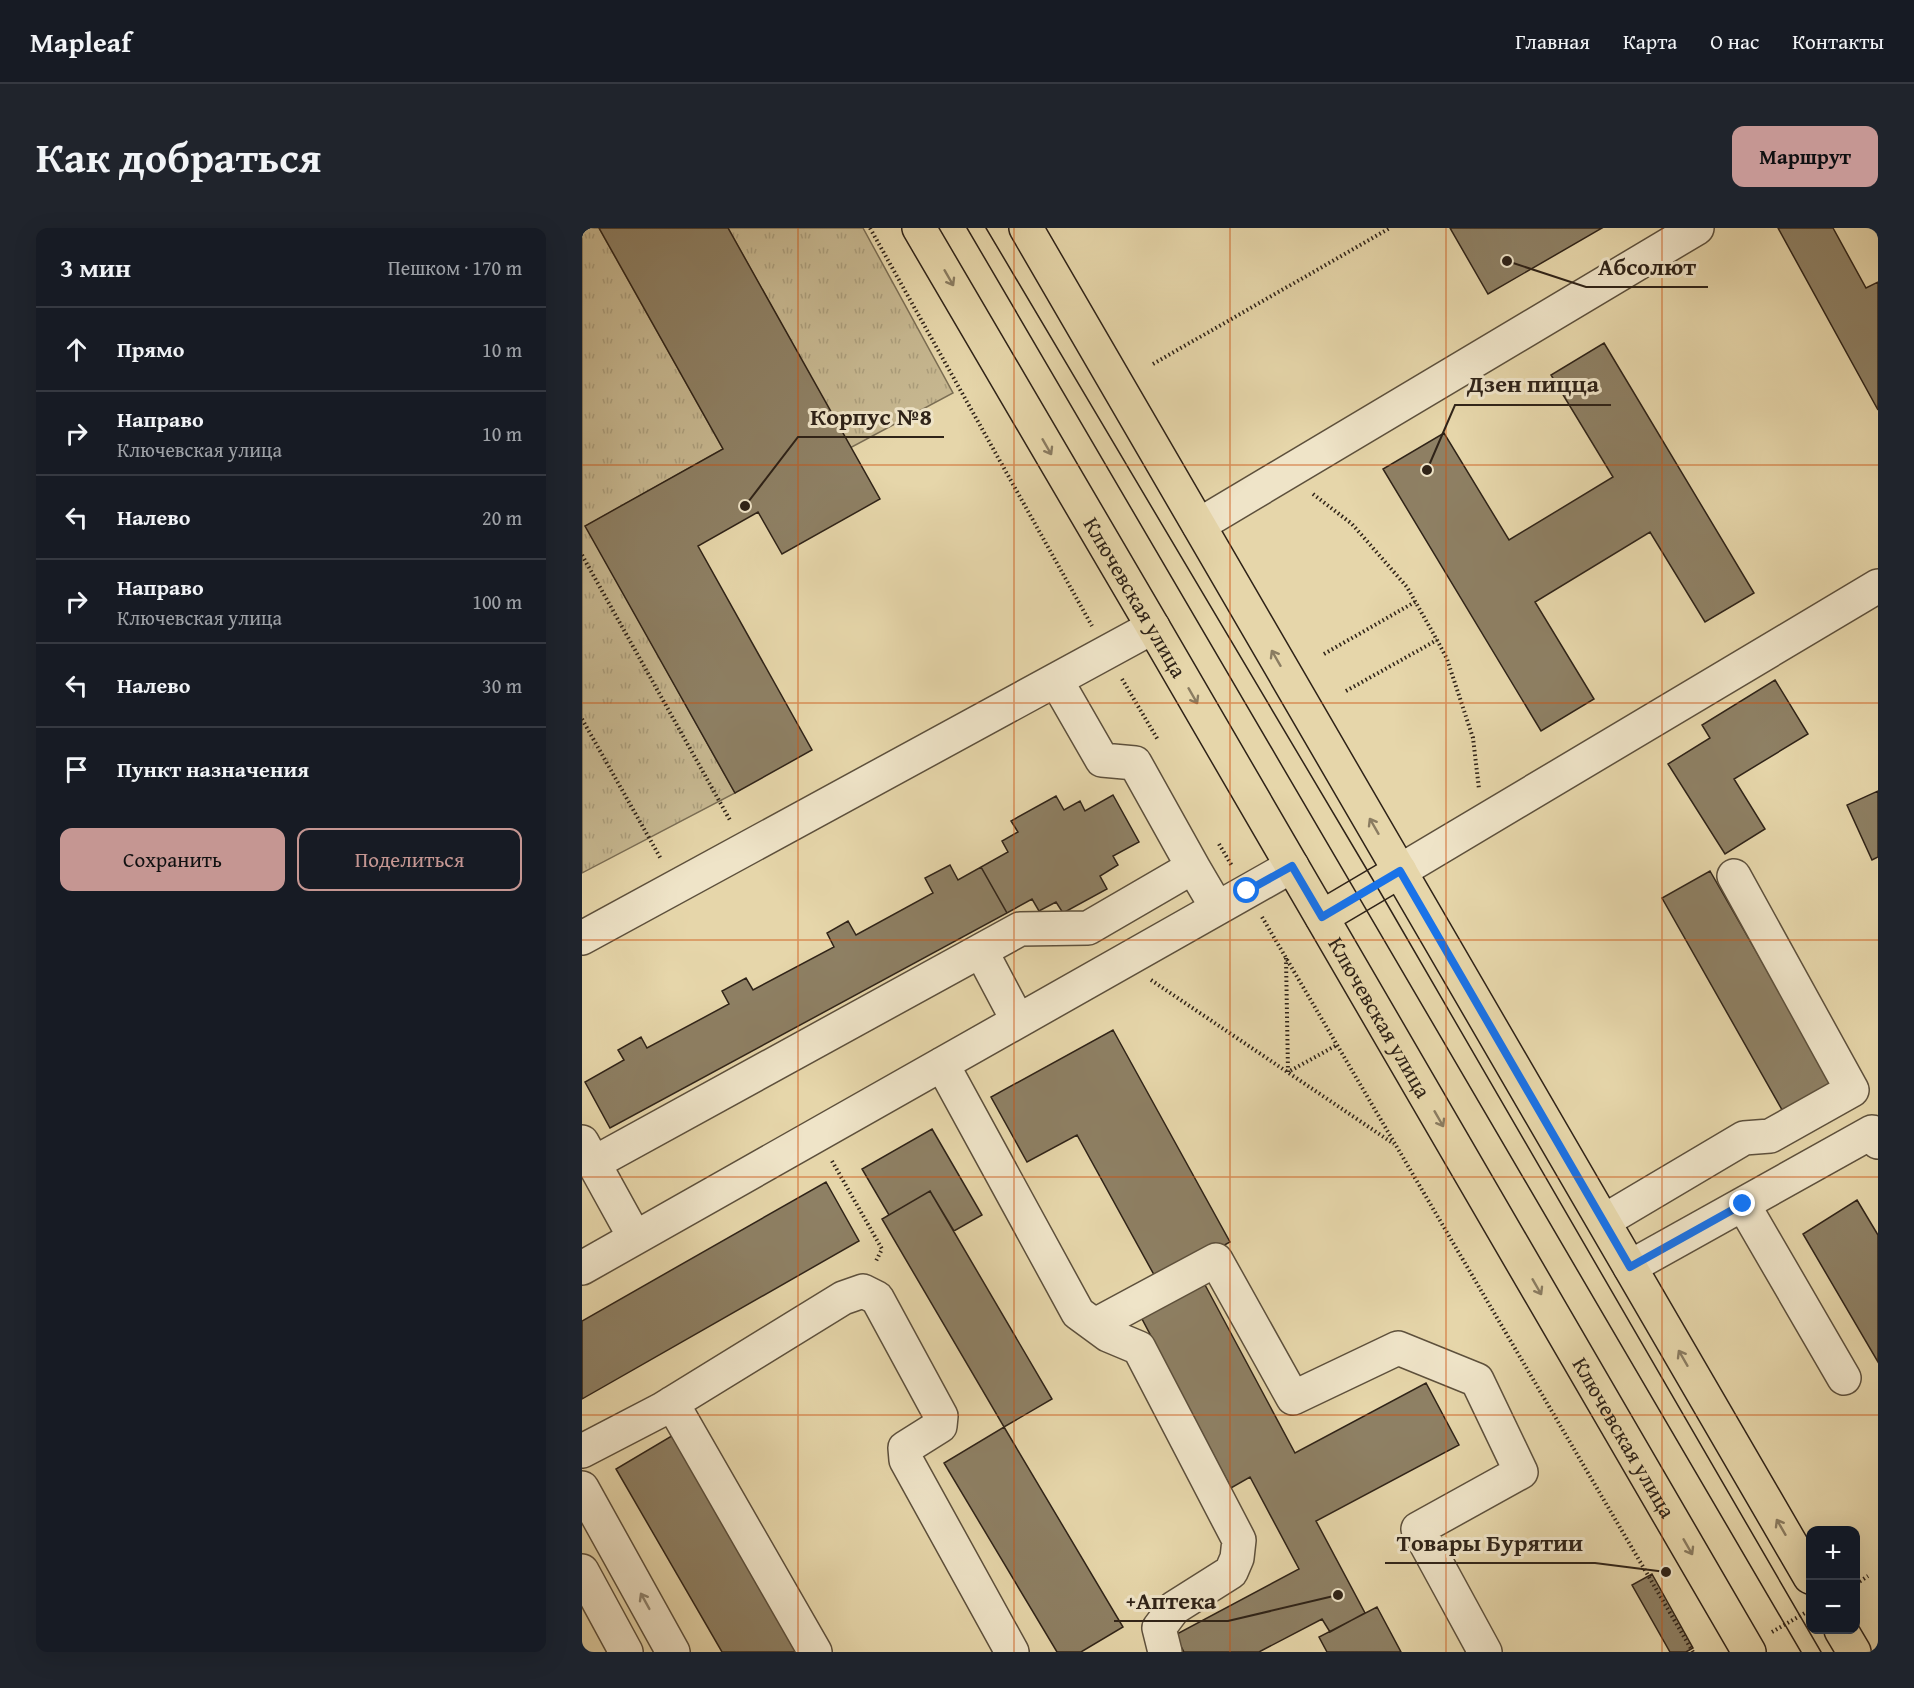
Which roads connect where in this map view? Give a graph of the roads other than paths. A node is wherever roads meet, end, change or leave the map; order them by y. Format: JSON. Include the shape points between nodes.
{"nodes":[{"id":1,"x":919,"y":228,"type":"edge"},
{"id":2,"x":1026,"y":228,"type":"edge"},
{"id":3,"x":1697,"y":228,"type":"edge"},
{"id":4,"x":1199,"y":525,"type":"junction"},
{"id":5,"x":1878,"y":586,"type":"edge"},
{"id":6,"x":1154,"y":627,"type":"junction"},
{"id":7,"x":1056,"y":680,"type":"junction"},
{"id":8,"x":1292,"y":866,"type":"junction"},
{"id":9,"x":1193,"y":867,"type":"junction"},
{"id":10,"x":1400,"y":871,"type":"junction"},
{"id":11,"x":1734,"y":876,"type":"dead end"},
{"id":12,"x":1216,"y":908,"type":"junction"},
{"id":13,"x":1322,"y":917,"type":"junction"},
{"id":14,"x":582,"y":938,"type":"edge"},
{"id":15,"x":981,"y":951,"type":"junction"},
{"id":16,"x":1018,"y":1021,"type":"junction"},
{"id":17,"x":942,"y":1064,"type":"junction"},
{"id":18,"x":1878,"y":1142,"type":"edge"},
{"id":19,"x":588,"y":1153,"type":"edge"},
{"id":20,"x":1743,"y":1204,"type":"junction"},
{"id":21,"x":1604,"y":1221,"type":"junction"},
{"id":22,"x":635,"y":1238,"type":"junction"},
{"id":23,"x":1630,"y":1267,"type":"junction"},
{"id":24,"x":582,"y":1268,"type":"edge"},
{"id":25,"x":1095,"y":1325,"type":"junction"},
{"id":26,"x":1844,"y":1378,"type":"dead end"},
{"id":27,"x":672,"y":1403,"type":"junction"},
{"id":28,"x":582,"y":1451,"type":"edge"},
{"id":29,"x":582,"y":1488,"type":"edge"},
{"id":30,"x":1806,"y":1570,"type":"edge"},
{"id":31,"x":582,"y":1571,"type":"edge"},
{"id":32,"x":1844,"y":1634,"type":"edge"},
{"id":33,"x":626,"y":1652,"type":"edge"},
{"id":34,"x":673,"y":1652,"type":"edge"},
{"id":35,"x":815,"y":1652,"type":"edge"},
{"id":36,"x":1012,"y":1652,"type":"edge"},
{"id":37,"x":1165,"y":1652,"type":"edge"},
{"id":38,"x":1485,"y":1652,"type":"edge"},
{"id":39,"x":1749,"y":1652,"type":"edge"},
{"id":40,"x":1854,"y":1652,"type":"edge"}],
"edges":[{"from":1,"to":6,"type":"main road","name":"Ключевская улица","one_way":true},
{"from":2,"to":4,"type":"main road"},
{"from":3,"to":4,"type":"street"},
{"from":10,"to":4,"type":"main road","one_way":true},
{"from":5,"to":10,"type":"street"},
{"from":6,"to":7,"type":"street"},
{"from":6,"to":8,"type":"main road","name":"Ключевская улица","one_way":true},
{"from":7,"to":9,"type":"street","via":[[1102,760],[1135,763]]},
{"from":7,"to":14,"type":"street"},
{"from":8,"to":12,"type":"street"},
{"from":8,"to":13,"type":"main road","name":"Ключевская улица"},
{"from":9,"to":12,"type":"street"},
{"from":9,"to":15,"type":"street","via":[[1088,928],[1020,929]]},
{"from":10,"to":13,"type":"main road"},
{"from":10,"to":21,"type":"main road"},
{"from":11,"to":21,"type":"street","via":[[1852,1090],[1770,1136],[1744,1138]]},
{"from":12,"to":16,"type":"street"},
{"from":13,"to":39,"type":"main road","name":"Ключевская улица","one_way":true},
{"from":15,"to":16,"type":"street"},
{"from":15,"to":19,"type":"street"},
{"from":16,"to":17,"type":"street"},
{"from":17,"to":22,"type":"street"},
{"from":17,"to":25,"type":"street","via":[[1078,1313]]},
{"from":18,"to":20,"type":"street","via":[[1872,1132]]},
{"from":19,"to":22,"type":"street"},
{"from":20,"to":23,"type":"street"},
{"from":20,"to":26,"type":"street"},
{"from":21,"to":23,"type":"main road"},
{"from":22,"to":24,"type":"street"},
{"from":30,"to":23,"type":"main road","one_way":true},
{"from":25,"to":37,"type":"street","via":[[1107,1335],[1139,1348],[1239,1540],[1231,1572],[1174,1608],[1159,1628]]},
{"from":25,"to":38,"type":"street","via":[[1216,1260],[1293,1398],[1398,1348],[1477,1380],[1521,1472],[1418,1529]]},
{"from":27,"to":28,"type":"street"},
{"from":27,"to":35,"type":"street"},
{"from":27,"to":36,"type":"street","via":[[843,1298],[863,1291],[877,1298],[941,1416],[940,1426],[905,1448],[906,1460]]},
{"from":34,"to":29,"type":"street","one_way":true},
{"from":31,"to":33,"type":"street"},
{"from":32,"to":40,"type":"main road"}]}
